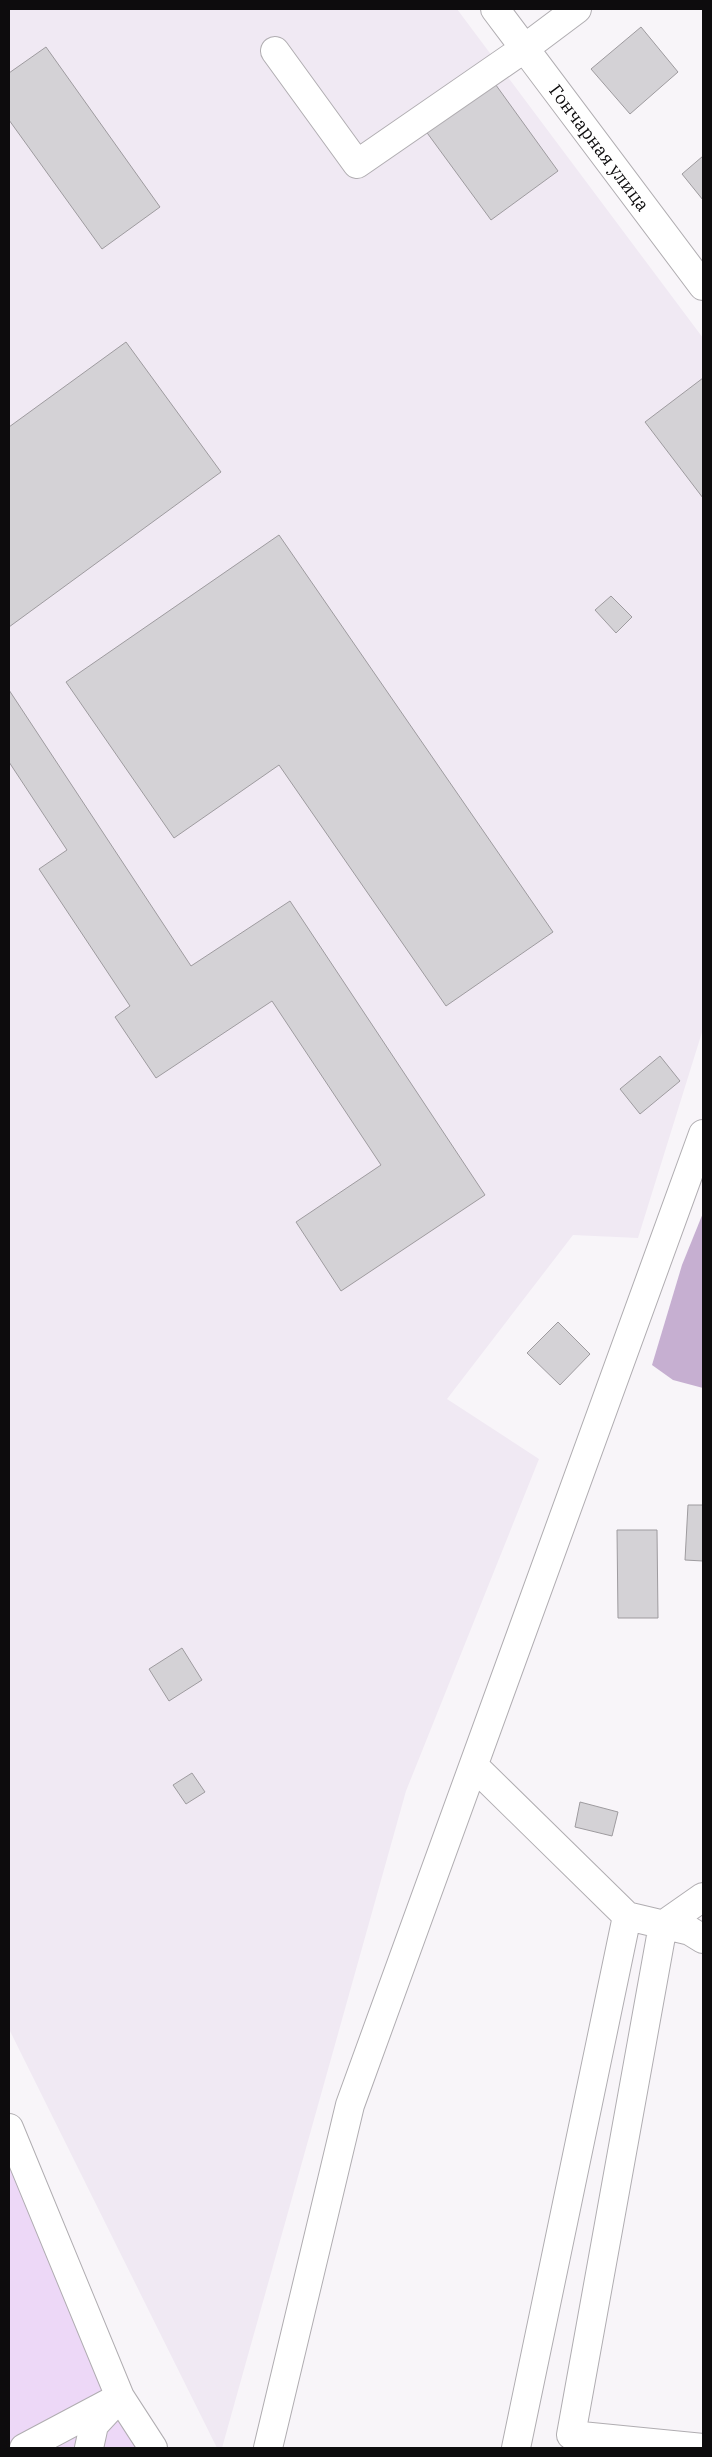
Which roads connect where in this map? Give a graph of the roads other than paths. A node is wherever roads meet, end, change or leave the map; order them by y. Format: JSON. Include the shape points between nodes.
{"nodes":[{"id":1,"x":495,"y":9,"type":"edge"},
{"id":2,"x":577,"y":9,"type":"edge"},
{"id":3,"x":525,"y":48,"type":"junction"},
{"id":4,"x":275,"y":51,"type":"dead end"},
{"id":5,"x":703,"y":286,"type":"edge"},
{"id":6,"x":703,"y":1134,"type":"edge"},
{"id":7,"x":474,"y":1766,"type":"junction"},
{"id":8,"x":703,"y":1897,"type":"edge"},
{"id":9,"x":627,"y":1916,"type":"junction"},
{"id":10,"x":664,"y":1925,"type":"junction"},
{"id":11,"x":703,"y":1939,"type":"edge"},
{"id":12,"x":9,"y":2128,"type":"edge"},
{"id":13,"x":18,"y":2178,"type":"edge"},
{"id":14,"x":120,"y":2397,"type":"junction"},
{"id":15,"x":24,"y":2448,"type":"edge"},
{"id":16,"x":89,"y":2448,"type":"edge"},
{"id":17,"x":153,"y":2448,"type":"edge"},
{"id":18,"x":268,"y":2448,"type":"edge"},
{"id":19,"x":516,"y":2448,"type":"edge"},
{"id":20,"x":703,"y":2448,"type":"edge"}],
"edges":[{"from":1,"to":3,"type":"street","name":"Гончарная улица"},
{"from":2,"to":3,"type":"street"},
{"from":3,"to":4,"type":"street","via":[[357,164]]},
{"from":3,"to":5,"type":"street","name":"Гончарная улица"},
{"from":6,"to":7,"type":"street"},
{"from":7,"to":9,"type":"street"},
{"from":7,"to":18,"type":"street","via":[[350,2105]]},
{"from":8,"to":10,"type":"street"},
{"from":9,"to":10,"type":"street"},
{"from":9,"to":19,"type":"street"},
{"from":10,"to":11,"type":"street","via":[[690,1931]]},
{"from":10,"to":20,"type":"street","via":[[571,2435]]},
{"from":12,"to":13,"type":"street"},
{"from":13,"to":14,"type":"street"},
{"from":14,"to":15,"type":"street"},
{"from":14,"to":16,"type":"street","via":[[94,2425]]},
{"from":14,"to":17,"type":"street"}]}
